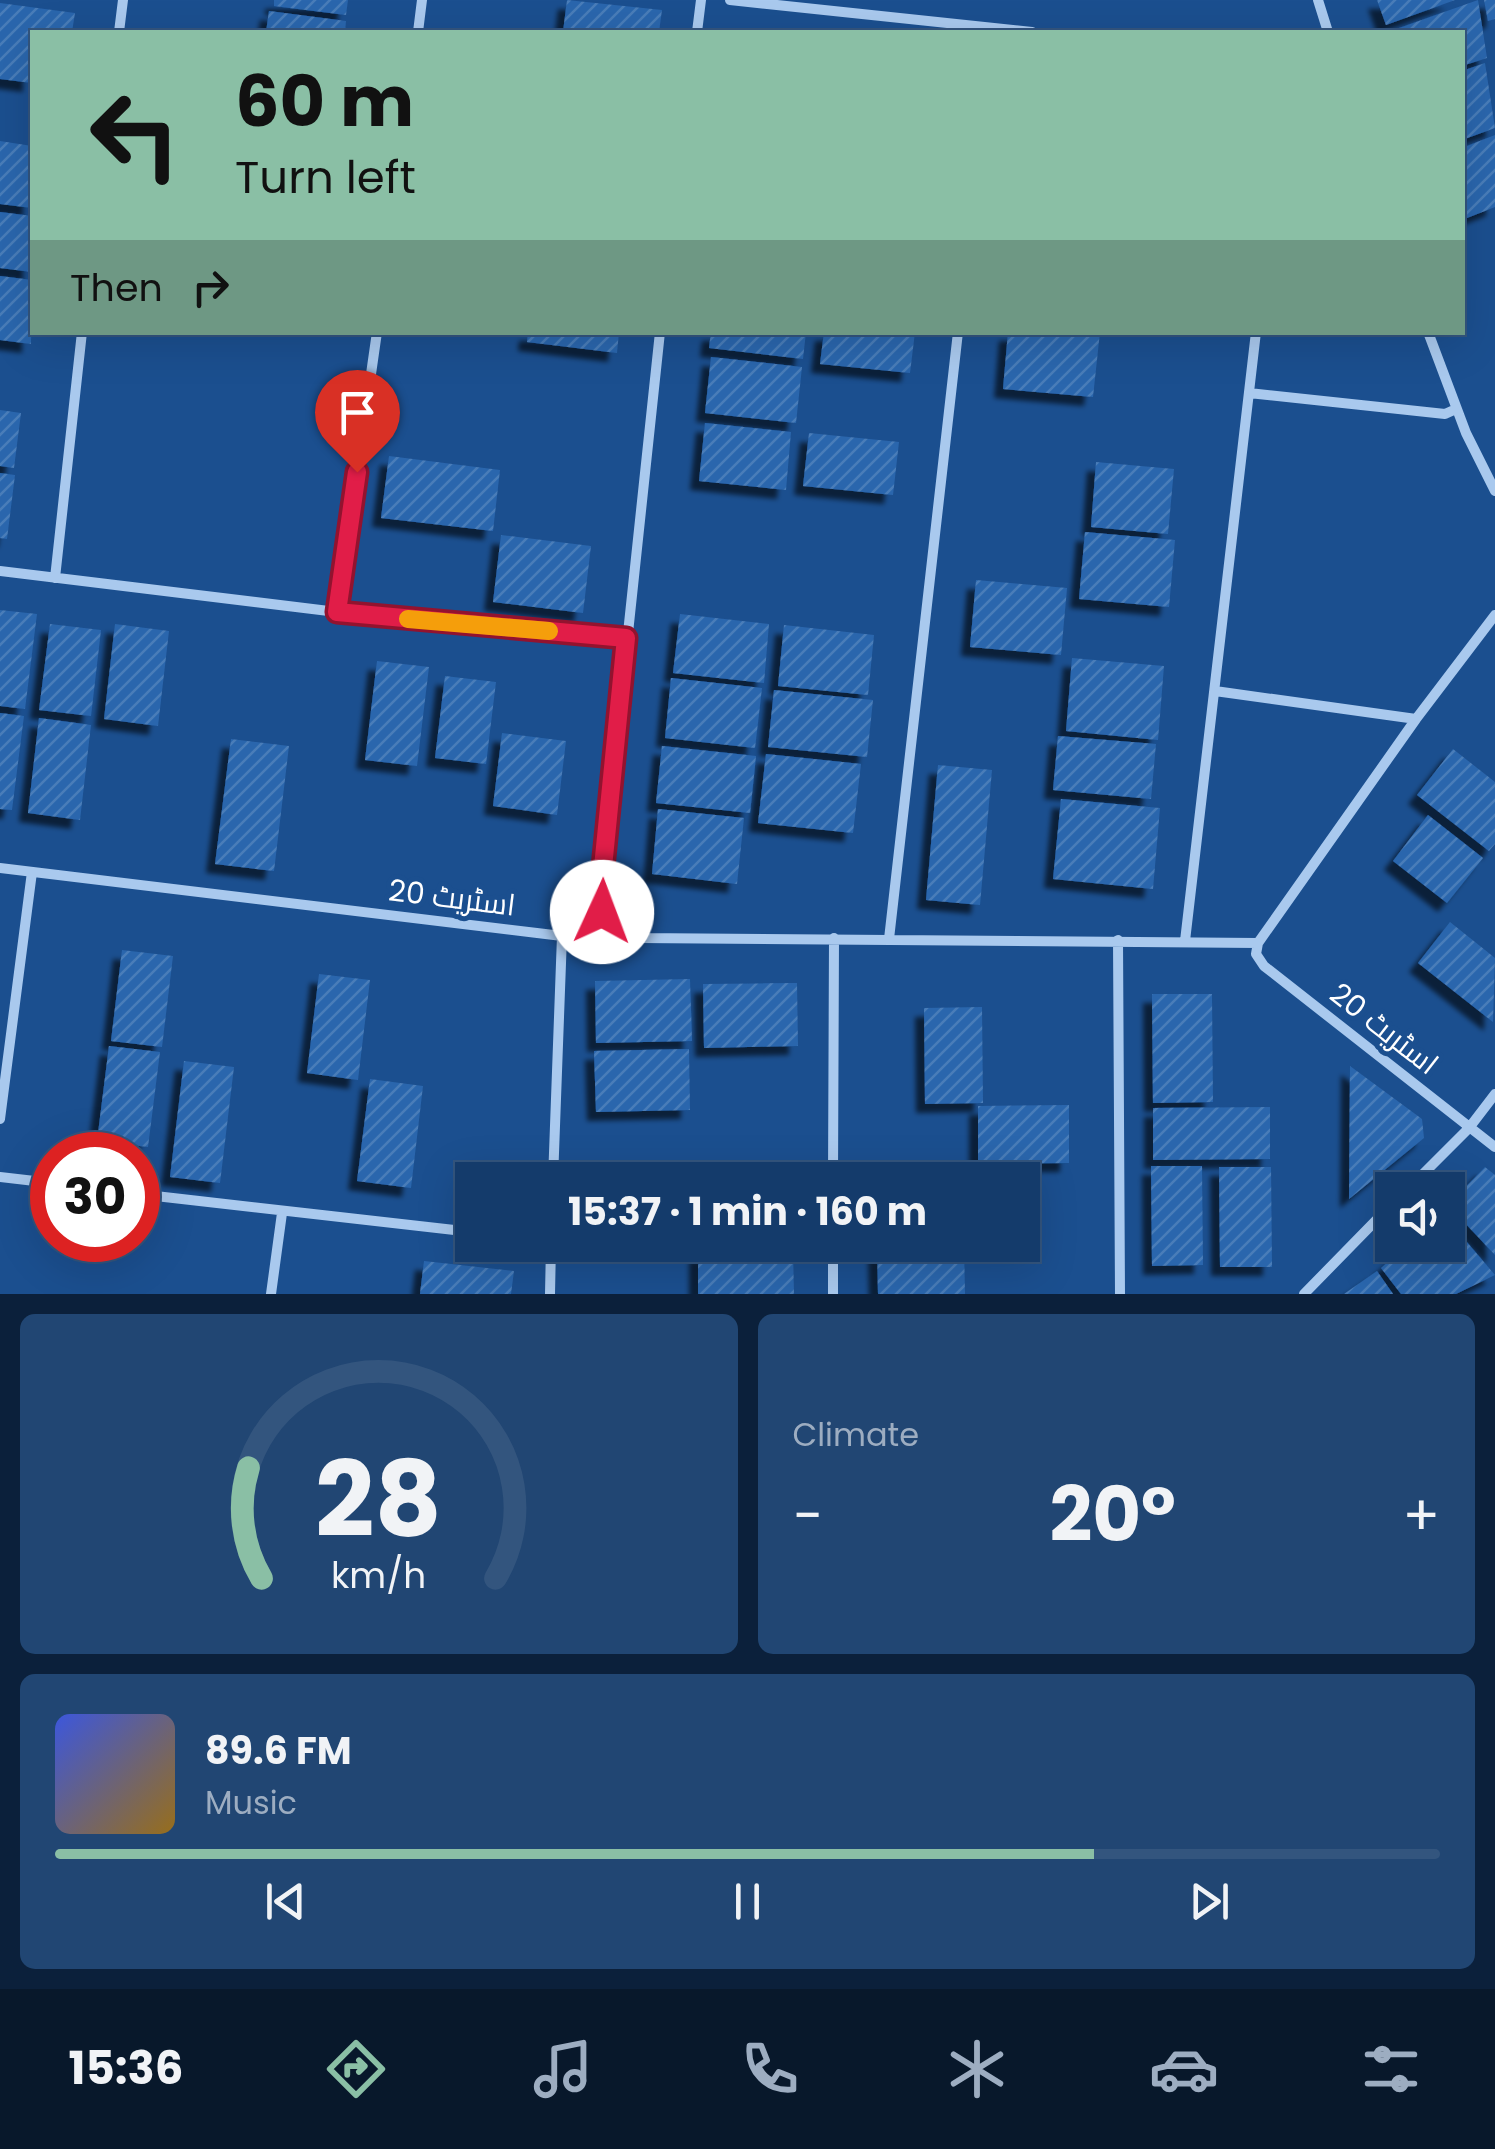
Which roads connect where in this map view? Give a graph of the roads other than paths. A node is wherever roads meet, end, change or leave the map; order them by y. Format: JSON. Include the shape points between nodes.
{"nodes":[{"id":1,"x":123,"y":0,"type":"edge"},
{"id":2,"x":422,"y":0,"type":"edge"},
{"id":3,"x":701,"y":0,"type":"edge"},
{"id":4,"x":730,"y":0,"type":"edge"},
{"id":5,"x":1318,"y":0,"type":"edge"},
{"id":6,"x":119,"y":30,"type":"edge"},
{"id":7,"x":418,"y":30,"type":"edge"},
{"id":8,"x":697,"y":30,"type":"edge"},
{"id":9,"x":992,"y":30,"type":"edge"},
{"id":10,"x":1327,"y":30,"type":"edge"},
{"id":11,"x":82,"y":335,"type":"edge"},
{"id":12,"x":377,"y":335,"type":"edge"},
{"id":13,"x":660,"y":335,"type":"edge"},
{"id":14,"x":958,"y":335,"type":"edge"},
{"id":15,"x":1256,"y":335,"type":"edge"},
{"id":16,"x":1429,"y":335,"type":"edge"},
{"id":17,"x":1249,"y":393,"type":"junction"},
{"id":18,"x":1456,"y":409,"type":"junction"},
{"id":19,"x":1495,"y":491,"type":"edge"},
{"id":20,"x":0,"y":571,"type":"edge"},
{"id":21,"x":55,"y":578,"type":"junction"},
{"id":22,"x":337,"y":612,"type":"junction"},
{"id":23,"x":1495,"y":616,"type":"edge"},
{"id":24,"x":626,"y":638,"type":"junction"},
{"id":25,"x":1215,"y":691,"type":"junction"},
{"id":26,"x":1416,"y":719,"type":"junction"},
{"id":27,"x":0,"y":868,"type":"edge"},
{"id":28,"x":32,"y":872,"type":"junction"},
{"id":29,"x":604,"y":918,"type":"junction"},
{"id":30,"x":562,"y":936,"type":"junction"},
{"id":31,"x":834,"y":938,"type":"junction"},
{"id":32,"x":889,"y":939,"type":"junction"},
{"id":33,"x":1118,"y":940,"type":"junction"},
{"id":34,"x":1185,"y":941,"type":"junction"},
{"id":35,"x":1258,"y":942,"type":"junction"},
{"id":36,"x":1495,"y":1094,"type":"edge"},
{"id":37,"x":0,"y":1119,"type":"edge"},
{"id":38,"x":1469,"y":1128,"type":"junction"},
{"id":39,"x":1495,"y":1147,"type":"edge"},
{"id":40,"x":554,"y":1162,"type":"edge"},
{"id":41,"x":833,"y":1162,"type":"edge"},
{"id":42,"x":1425,"y":1172,"type":"edge"},
{"id":43,"x":0,"y":1177,"type":"edge"},
{"id":44,"x":30,"y":1181,"type":"edge"},
{"id":45,"x":160,"y":1197,"type":"edge"},
{"id":46,"x":282,"y":1213,"type":"junction"},
{"id":47,"x":1375,"y":1221,"type":"edge"},
{"id":48,"x":455,"y":1230,"type":"edge"},
{"id":49,"x":550,"y":1262,"type":"edge"},
{"id":50,"x":833,"y":1262,"type":"edge"},
{"id":51,"x":271,"y":1294,"type":"edge"},
{"id":52,"x":550,"y":1294,"type":"edge"},
{"id":53,"x":834,"y":1294,"type":"edge"},
{"id":54,"x":1120,"y":1294,"type":"edge"},
{"id":55,"x":1304,"y":1294,"type":"edge"}],
"edges":[{"from":1,"to":6,"type":"street"},
{"from":2,"to":7,"type":"street"},
{"from":3,"to":8,"type":"street"},
{"from":4,"to":9,"type":"street"},
{"from":5,"to":10,"type":"street"},
{"from":11,"to":21,"type":"street"},
{"from":12,"to":22,"type":"street"},
{"from":13,"to":24,"type":"street"},
{"from":14,"to":32,"type":"street"},
{"from":15,"to":17,"type":"street"},
{"from":16,"to":18,"type":"street"},
{"from":17,"to":18,"type":"street","via":[[1444,414]]},
{"from":17,"to":25,"type":"street"},
{"from":18,"to":19,"type":"street"},
{"from":20,"to":21,"type":"street"},
{"from":21,"to":22,"type":"street"},
{"from":22,"to":24,"type":"street"},
{"from":23,"to":26,"type":"street"},
{"from":24,"to":29,"type":"street","via":[[601,887]]},
{"from":25,"to":26,"type":"street"},
{"from":25,"to":34,"type":"street"},
{"from":26,"to":35,"type":"street"},
{"from":27,"to":28,"type":"street","name":"اسٹریٹ 20"},
{"from":28,"to":30,"type":"street","name":"اسٹریٹ 20"},
{"from":28,"to":37,"type":"street"},
{"from":29,"to":30,"type":"street"},
{"from":29,"to":31,"type":"street","via":[[627,937]]},
{"from":30,"to":40,"type":"street"},
{"from":31,"to":32,"type":"street"},
{"from":31,"to":41,"type":"street"},
{"from":32,"to":33,"type":"street"},
{"from":33,"to":34,"type":"street"},
{"from":33,"to":54,"type":"street"},
{"from":34,"to":35,"type":"street"},
{"from":35,"to":38,"type":"street","name":"اسٹریٹ 20","via":[[1264,966]]},
{"from":36,"to":38,"type":"street"},
{"from":38,"to":39,"type":"street","name":"اسٹریٹ 20"},
{"from":38,"to":42,"type":"street"},
{"from":43,"to":44,"type":"street"},
{"from":45,"to":46,"type":"street"},
{"from":46,"to":48,"type":"street"},
{"from":46,"to":51,"type":"street"},
{"from":47,"to":55,"type":"street"},
{"from":49,"to":52,"type":"street"},
{"from":50,"to":53,"type":"street"}]}
